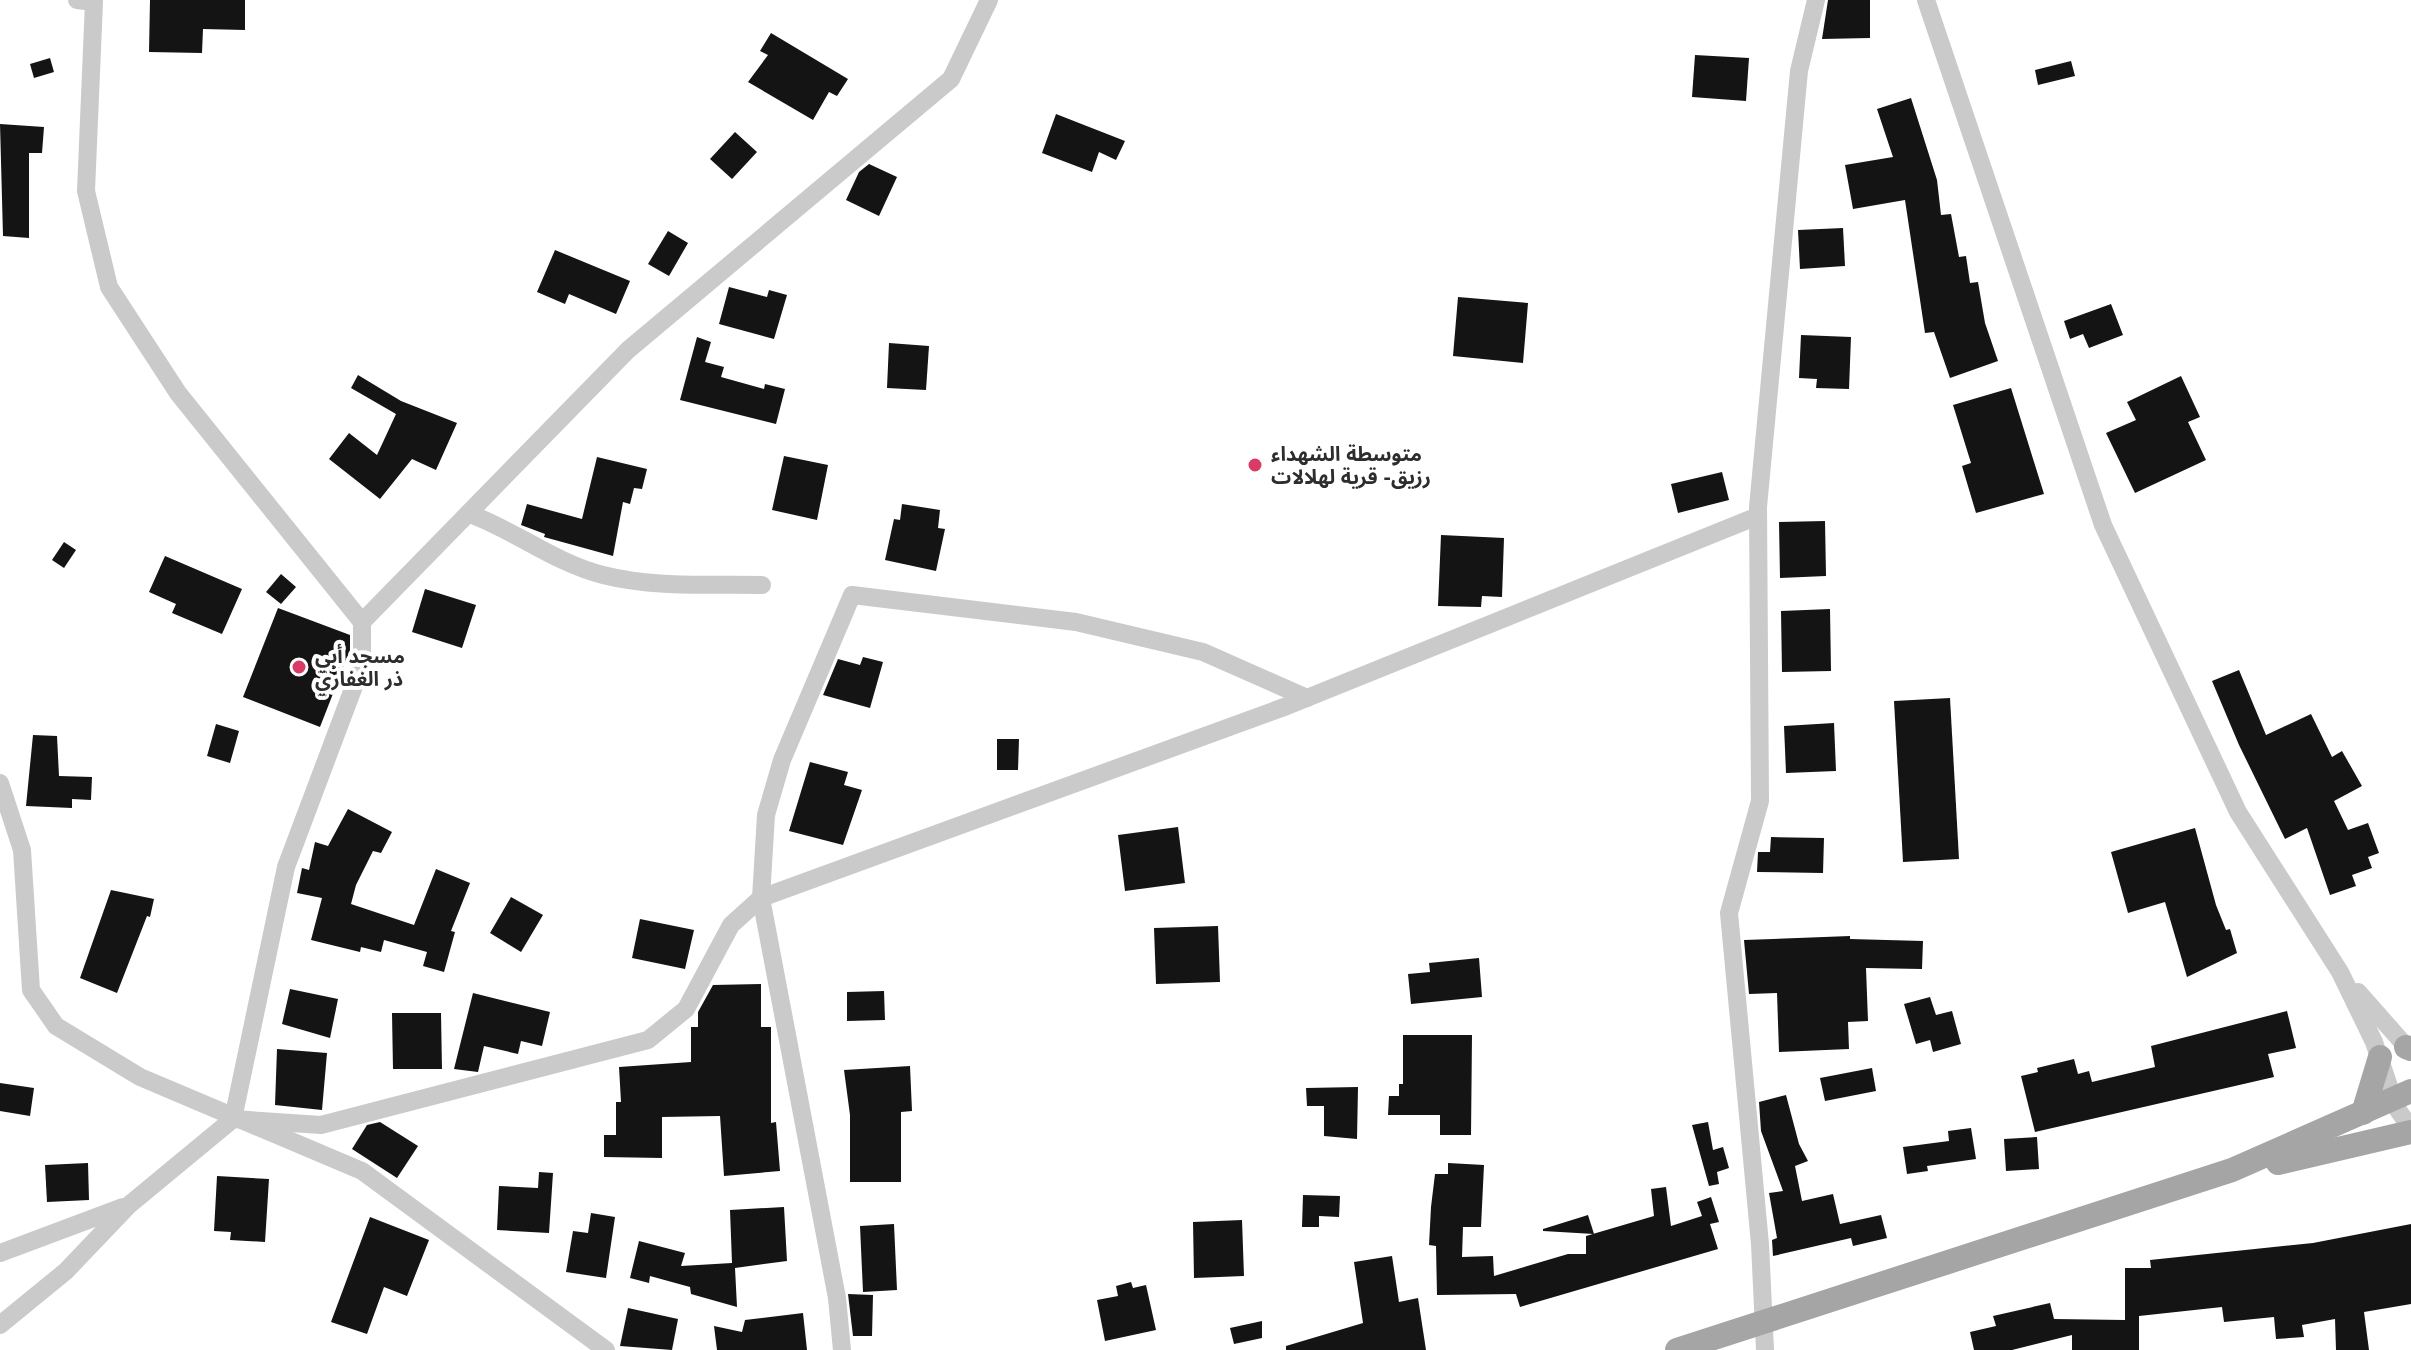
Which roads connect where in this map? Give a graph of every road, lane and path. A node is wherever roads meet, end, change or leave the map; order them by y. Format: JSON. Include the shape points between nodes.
{"nodes":[{"id":1,"x":77,"y":0,"type":"edge"},
{"id":2,"x":989,"y":0,"type":"edge"},
{"id":3,"x":1816,"y":0,"type":"edge"},
{"id":4,"x":1926,"y":0,"type":"edge"},
{"id":5,"x":470,"y":514,"type":"junction"},
{"id":6,"x":1758,"y":516,"type":"junction"},
{"id":7,"x":762,"y":585,"type":"dead end"},
{"id":8,"x":362,"y":622,"type":"junction"},
{"id":9,"x":1307,"y":698,"type":"junction"},
{"id":10,"x":0,"y":783,"type":"edge"},
{"id":11,"x":761,"y":898,"type":"junction"},
{"id":12,"x":2340,"y":972,"type":"junction"},
{"id":13,"x":2409,"y":1049,"type":"edge"},
{"id":14,"x":2380,"y":1057,"type":"junction"},
{"id":15,"x":2402,"y":1094,"type":"edge"},
{"id":16,"x":2363,"y":1113,"type":"junction"},
{"id":17,"x":233,"y":1119,"type":"junction"},
{"id":18,"x":2411,"y":1130,"type":"edge"},
{"id":19,"x":2232,"y":1170,"type":"junction"},
{"id":20,"x":129,"y":1205,"type":"junction"},
{"id":21,"x":0,"y":1253,"type":"edge"},
{"id":22,"x":1764,"y":1322,"type":"junction"},
{"id":23,"x":0,"y":1325,"type":"edge"},
{"id":24,"x":606,"y":1350,"type":"edge"},
{"id":25,"x":842,"y":1350,"type":"edge"},
{"id":26,"x":1677,"y":1350,"type":"edge"},
{"id":27,"x":1765,"y":1350,"type":"edge"}],
"edges":[{"from":1,"to":8,"type":"street","via":[[94,2],[86,191],[109,287],[178,393]]},
{"from":2,"to":5,"type":"street","via":[[951,79],[628,350]]},
{"from":3,"to":6,"type":"street","via":[[1799,71]]},
{"from":4,"to":12,"type":"street","via":[[2103,525],[2238,812]]},
{"from":5,"to":7,"type":"street","via":[[540,551],[602,575],[646,582]]},
{"from":5,"to":8,"type":"street"},
{"from":6,"to":9,"type":"street"},
{"from":6,"to":22,"type":"street","via":[[1760,801],[1729,913]]},
{"from":8,"to":17,"type":"street","via":[[362,665],[286,867]]},
{"from":9,"to":11,"type":"street"},
{"from":9,"to":11,"type":"street","via":[[1203,652],[1076,622],[852,595],[782,760],[766,815]]},
{"from":10,"to":17,"type":"street","via":[[22,850],[31,990],[56,1026],[140,1077]]},
{"from":11,"to":17,"type":"street","via":[[731,925],[686,1009],[648,1040],[321,1125]]},
{"from":11,"to":25,"type":"street","via":[[837,1298]]},
{"from":12,"to":13,"type":"street"},
{"from":12,"to":14,"type":"street"},
{"from":14,"to":15,"type":"street"},
{"from":14,"to":16,"type":"main road"},
{"from":15,"to":16,"type":"main road"},
{"from":15,"to":18,"type":"street"},
{"from":16,"to":19,"type":"main road"},
{"from":17,"to":20,"type":"street"},
{"from":17,"to":24,"type":"street","via":[[362,1171]]},
{"from":18,"to":19,"type":"main road"},
{"from":19,"to":22,"type":"main road"},
{"from":20,"to":21,"type":"street"},
{"from":20,"to":23,"type":"street","via":[[66,1271]]},
{"from":22,"to":26,"type":"main road"},
{"from":22,"to":27,"type":"street"}]}
